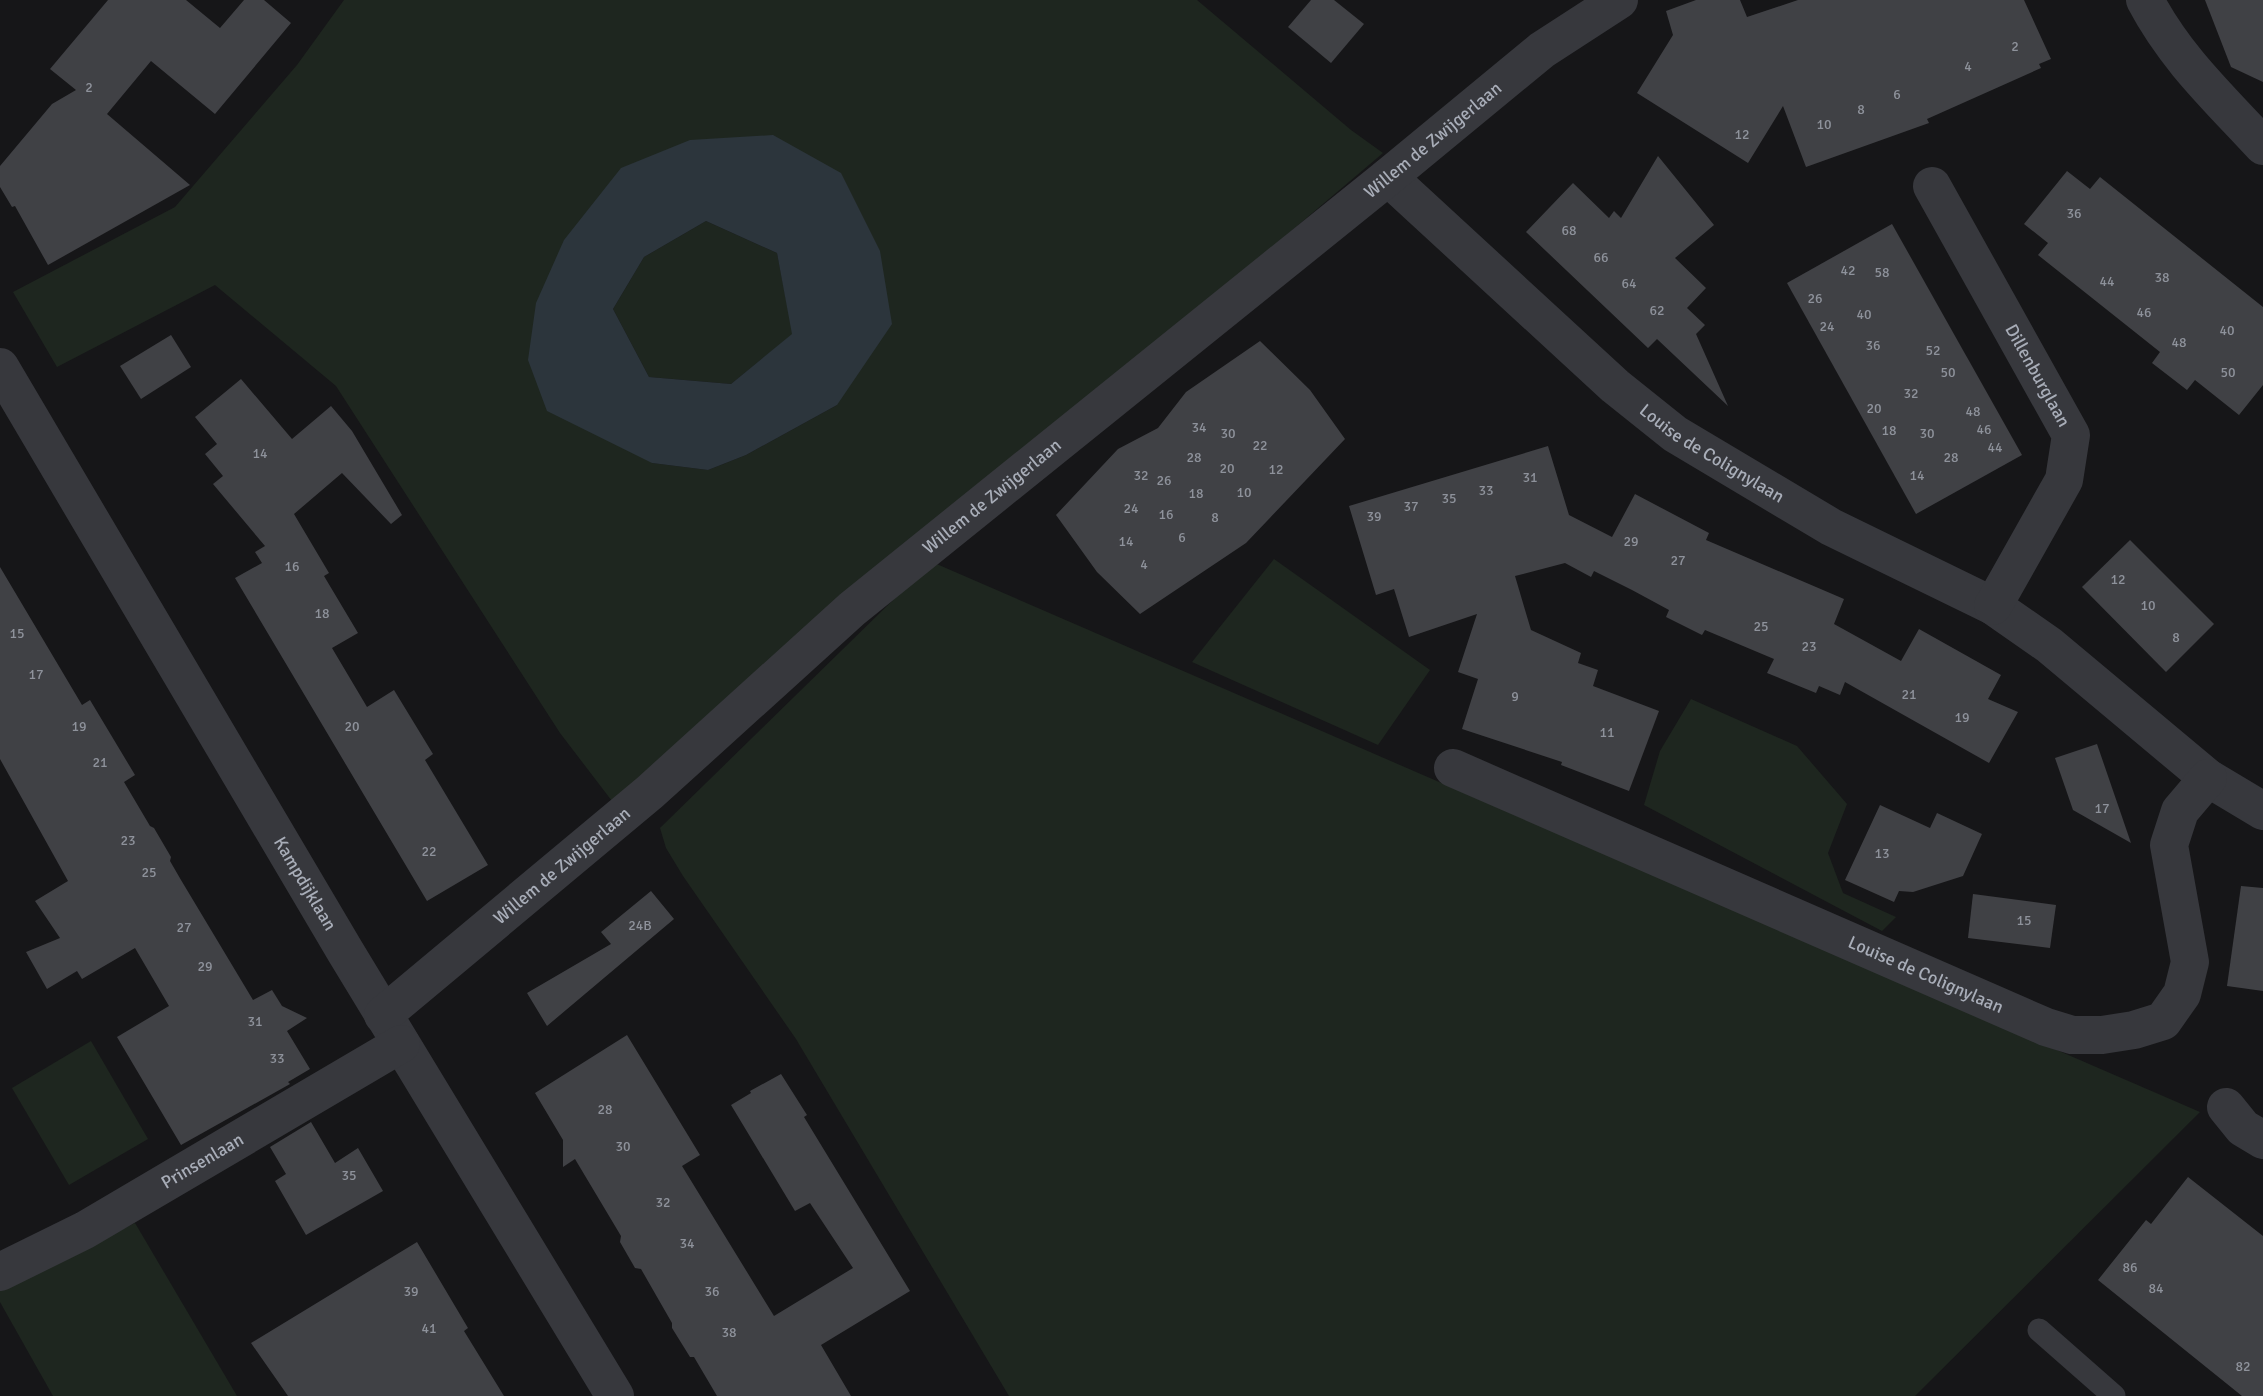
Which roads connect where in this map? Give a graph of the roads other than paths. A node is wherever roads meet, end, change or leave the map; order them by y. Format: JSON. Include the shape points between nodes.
{"nodes":[{"id":1,"x":1619,"y":0,"type":"edge"},
{"id":2,"x":2146,"y":0,"type":"edge"},
{"id":3,"x":2263,"y":146,"type":"edge"},
{"id":4,"x":1388,"y":177,"type":"junction"},
{"id":5,"x":1932,"y":186,"type":"dead end"},
{"id":6,"x":0,"y":367,"type":"edge"},
{"id":7,"x":1993,"y":606,"type":"junction"},
{"id":8,"x":1453,"y":768,"type":"dead end"},
{"id":9,"x":2208,"y":778,"type":"junction"},
{"id":10,"x":2263,"y":811,"type":"edge"},
{"id":11,"x":392,"y":1030,"type":"junction"},
{"id":12,"x":2226,"y":1107,"type":"dead end"},
{"id":13,"x":2263,"y":1140,"type":"edge"},
{"id":14,"x":0,"y":1272,"type":"edge"},
{"id":15,"x":2039,"y":1330,"type":"dead end"},
{"id":16,"x":615,"y":1396,"type":"edge"},
{"id":17,"x":2114,"y":1396,"type":"edge"}],
"edges":[{"from":1,"to":4,"type":"street","name":"Willem de Zwijgerlaan","via":[[1542,50]]},
{"from":2,"to":3,"type":"street","via":[[2162,32]]},
{"from":4,"to":7,"type":"street","name":"Louise de Colignylaan","via":[[1615,386],[1675,434],[1831,527]]},
{"from":4,"to":11,"type":"street","name":"Willem de Zwijgerlaan","via":[[852,610]]},
{"from":5,"to":7,"type":"street","name":"Dillenburglaan","via":[[2071,435],[2064,480]]},
{"from":6,"to":11,"type":"street","name":"Kampdijklaan"},
{"from":7,"to":9,"type":"street","name":"Louise de Colignylaan","via":[[2080,669]]},
{"from":8,"to":9,"type":"street","name":"Louise de Colignylaan","via":[[2072,1035],[2102,1035],[2163,1021],[2182,994],[2190,962],[2169,845],[2180,811]]},
{"from":9,"to":10,"type":"street","name":"Louise de Colignylaan"},
{"from":11,"to":14,"type":"street","name":"Prinsenlaan","via":[[85,1230]]},
{"from":11,"to":16,"type":"street","name":"Kampdijklaan"},
{"from":12,"to":13,"type":"street","via":[[2243,1128]]},
{"from":15,"to":17,"type":"lane"}]}
